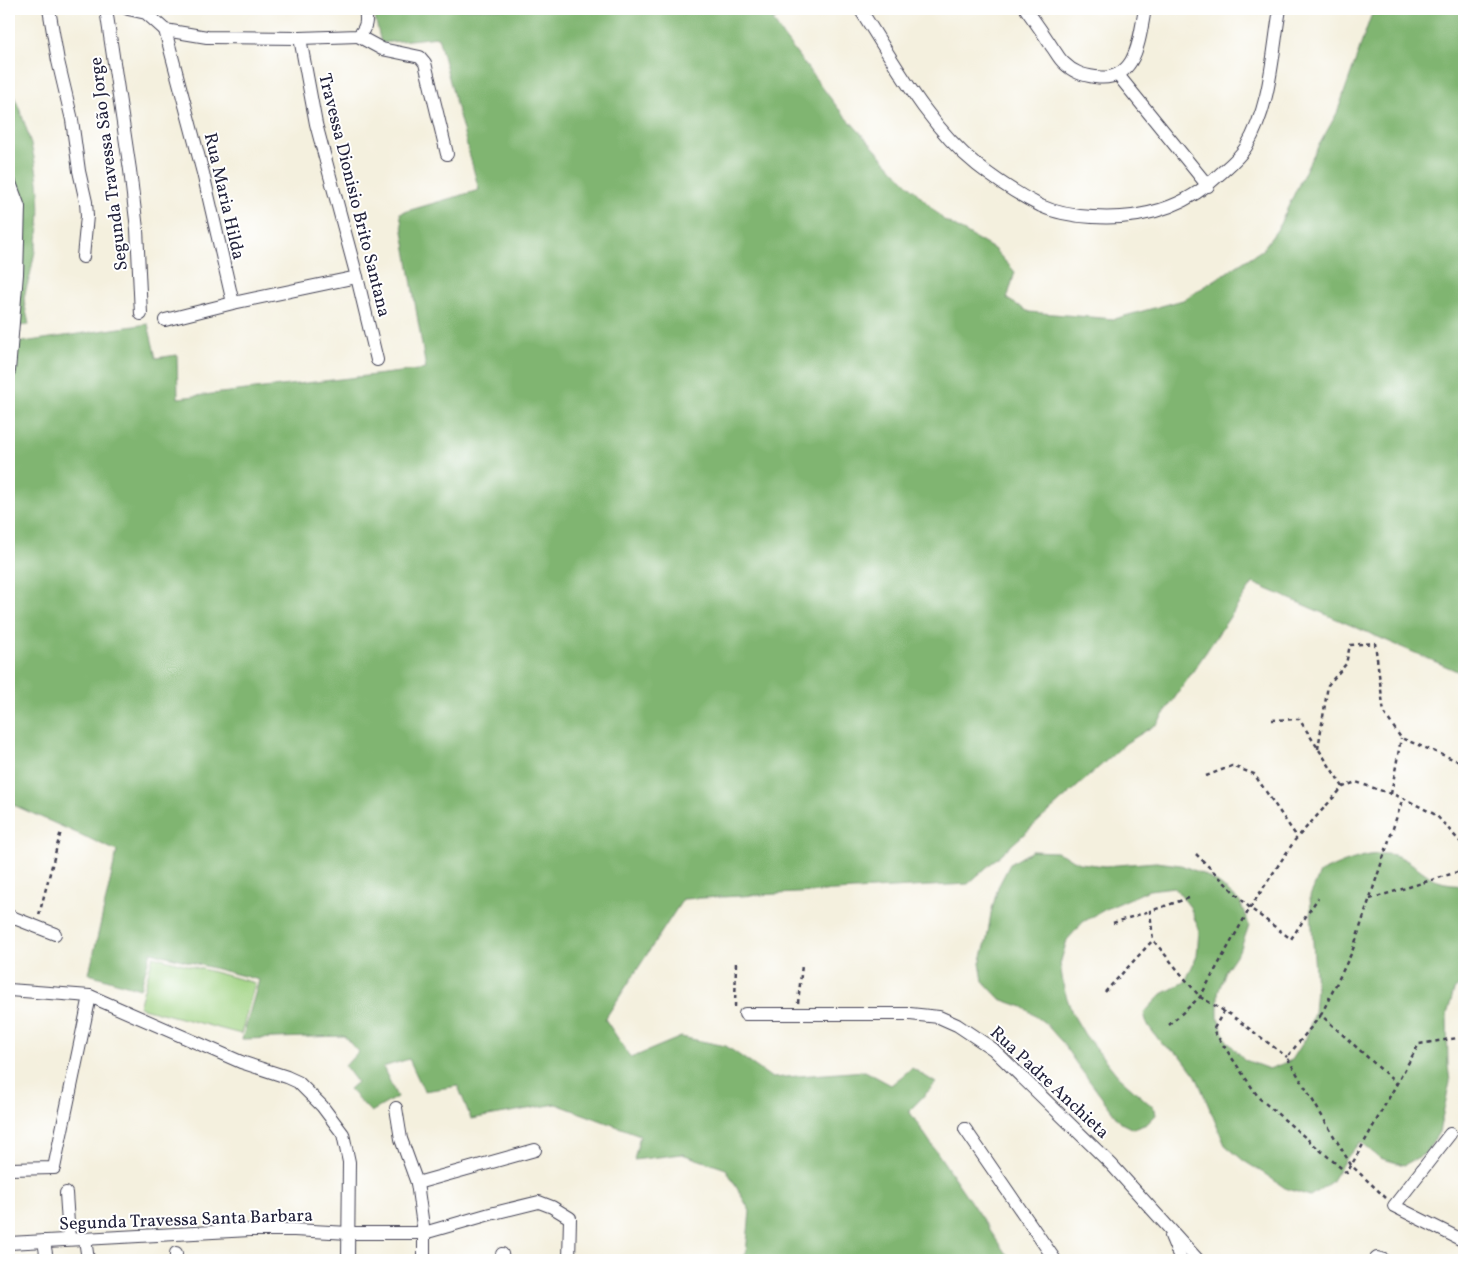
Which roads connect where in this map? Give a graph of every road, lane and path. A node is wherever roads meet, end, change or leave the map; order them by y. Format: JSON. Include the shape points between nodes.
{"nodes":[{"id":1,"x":49,"y":9,"type":"edge"},
{"id":2,"x":106,"y":9,"type":"edge"},
{"id":3,"x":128,"y":9,"type":"edge"},
{"id":4,"x":365,"y":9,"type":"edge"},
{"id":5,"x":860,"y":9,"type":"edge"},
{"id":6,"x":1026,"y":9,"type":"edge"},
{"id":7,"x":1145,"y":9,"type":"edge"},
{"id":8,"x":1280,"y":9,"type":"edge"},
{"id":9,"x":147,"y":10,"type":"edge"},
{"id":10,"x":165,"y":30,"type":"junction"},
{"id":11,"x":358,"y":36,"type":"junction"},
{"id":12,"x":300,"y":38,"type":"junction"},
{"id":13,"x":1118,"y":75,"type":"junction"},
{"id":14,"x":447,"y":154,"type":"dead end"},
{"id":15,"x":9,"y":180,"type":"edge"},
{"id":16,"x":1208,"y":186,"type":"junction"},
{"id":17,"x":83,"y":257,"type":"dead end"},
{"id":18,"x":357,"y":277,"type":"junction"},
{"id":19,"x":232,"y":304,"type":"junction"},
{"id":20,"x":141,"y":314,"type":"dead end"},
{"id":21,"x":165,"y":320,"type":"dead end"},
{"id":22,"x":377,"y":360,"type":"dead end"},
{"id":23,"x":9,"y":371,"type":"edge"},
{"id":24,"x":1272,"y":720,"type":"dead end"},
{"id":25,"x":1401,"y":738,"type":"junction"},
{"id":26,"x":1318,"y":749,"type":"junction"},
{"id":27,"x":1463,"y":763,"type":"edge"},
{"id":28,"x":1206,"y":776,"type":"dead end"},
{"id":29,"x":1343,"y":787,"type":"junction"},
{"id":30,"x":1391,"y":794,"type":"junction"},
{"id":31,"x":1403,"y":798,"type":"junction"},
{"id":32,"x":61,"y":831,"type":"dead end"},
{"id":33,"x":1297,"y":837,"type":"junction"},
{"id":34,"x":1464,"y":846,"type":"edge"},
{"id":35,"x":1196,"y":854,"type":"dead end"},
{"id":36,"x":1464,"y":870,"type":"edge"},
{"id":37,"x":1189,"y":898,"type":"dead end"},
{"id":38,"x":1318,"y":898,"type":"dead end"},
{"id":39,"x":1370,"y":899,"type":"junction"},
{"id":40,"x":1250,"y":908,"type":"junction"},
{"id":41,"x":1150,"y":911,"type":"junction"},
{"id":42,"x":9,"y":916,"type":"edge"},
{"id":43,"x":1113,"y":924,"type":"dead end"},
{"id":44,"x":36,"y":926,"type":"junction"},
{"id":45,"x":55,"y":934,"type":"dead end"},
{"id":46,"x":1153,"y":940,"type":"junction"},
{"id":47,"x":736,"y":961,"type":"dead end"},
{"id":48,"x":802,"y":965,"type":"dead end"},
{"id":49,"x":9,"y":990,"type":"edge"},
{"id":50,"x":1105,"y":992,"type":"dead end"},
{"id":51,"x":90,"y":996,"type":"junction"},
{"id":52,"x":1200,"y":997,"type":"junction"},
{"id":53,"x":1224,"y":1011,"type":"junction"},
{"id":54,"x":745,"y":1014,"type":"joint"},
{"id":55,"x":797,"y":1015,"type":"junction"},
{"id":56,"x":1321,"y":1015,"type":"junction"},
{"id":57,"x":1169,"y":1025,"type":"dead end"},
{"id":58,"x":1464,"y":1037,"type":"edge"},
{"id":59,"x":1287,"y":1058,"type":"junction"},
{"id":60,"x":1397,"y":1084,"type":"junction"},
{"id":61,"x":396,"y":1108,"type":"dead end"},
{"id":62,"x":965,"y":1128,"type":"dead end"},
{"id":63,"x":1450,"y":1134,"type":"dead end"},
{"id":64,"x":536,"y":1150,"type":"dead end"},
{"id":65,"x":1351,"y":1165,"type":"junction"},
{"id":66,"x":9,"y":1169,"type":"edge"},
{"id":67,"x":418,"y":1182,"type":"junction"},
{"id":68,"x":66,"y":1193,"type":"dead end"},
{"id":69,"x":1394,"y":1206,"type":"junction"},
{"id":70,"x":1169,"y":1228,"type":"junction"},
{"id":71,"x":349,"y":1233,"type":"junction"},
{"id":72,"x":424,"y":1233,"type":"junction"},
{"id":73,"x":69,"y":1239,"type":"junction"},
{"id":74,"x":85,"y":1239,"type":"junction"},
{"id":75,"x":44,"y":1241,"type":"junction"},
{"id":76,"x":1464,"y":1241,"type":"edge"},
{"id":77,"x":9,"y":1243,"type":"edge"},
{"id":78,"x":46,"y":1260,"type":"edge"},
{"id":79,"x":88,"y":1260,"type":"edge"},
{"id":80,"x":348,"y":1260,"type":"edge"},
{"id":81,"x":424,"y":1260,"type":"edge"},
{"id":82,"x":569,"y":1260,"type":"edge"},
{"id":83,"x":1055,"y":1260,"type":"edge"},
{"id":84,"x":1181,"y":1260,"type":"edge"},
{"id":85,"x":1198,"y":1260,"type":"edge"},
{"id":86,"x":1375,"y":1260,"type":"edge"},
{"id":87,"x":1384,"y":1260,"type":"edge"}],
"edges":[{"from":1,"to":17,"type":"street","via":[[86,202]]},
{"from":2,"to":20,"type":"street","name":"Segunda Travessa São Jorge","via":[[137,229]]},
{"from":3,"to":9,"type":"street"},
{"from":4,"to":11,"type":"street","via":[[366,24]]},
{"from":5,"to":16,"type":"street","via":[[942,131],[977,165],[1042,206],[1075,216],[1114,218],[1146,215],[1179,204]]},
{"from":6,"to":13,"type":"street","via":[[1063,62],[1078,74]]},
{"from":7,"to":13,"type":"street","via":[[1137,50]]},
{"from":8,"to":16,"type":"street","via":[[1262,115],[1246,149]]},
{"from":9,"to":10,"type":"street"},
{"from":10,"to":12,"type":"street","via":[[207,37]]},
{"from":10,"to":19,"type":"street","name":"Rua Maria Hilda","via":[[203,173]]},
{"from":11,"to":12,"type":"street"},
{"from":11,"to":14,"type":"street","via":[[382,49],[420,57],[426,63]]},
{"from":12,"to":18,"type":"street","name":"Travessa Dionisio Brito Santana","via":[[316,124]]},
{"from":13,"to":16,"type":"street"},
{"from":15,"to":23,"type":"street","via":[[19,207]]},
{"from":18,"to":19,"type":"street"},
{"from":18,"to":22,"type":"street","name":"Travessa Dionisio Brito Santana"},
{"from":19,"to":21,"type":"street"},
{"from":24,"to":26,"type":"path","via":[[1299,719]]},
{"from":25,"to":26,"type":"path","via":[[1384,713],[1375,643],[1350,645],[1346,664],[1328,685]]},
{"from":25,"to":27,"type":"path"},
{"from":25,"to":30,"type":"path"},
{"from":26,"to":29,"type":"path"},
{"from":28,"to":33,"type":"path","via":[[1232,766],[1254,774]]},
{"from":29,"to":30,"type":"path","via":[[1356,782]]},
{"from":29,"to":33,"type":"path"},
{"from":30,"to":31,"type":"path"},
{"from":31,"to":34,"type":"path","via":[[1436,815]]},
{"from":31,"to":39,"type":"path"},
{"from":32,"to":44,"type":"path"},
{"from":33,"to":40,"type":"path"},
{"from":35,"to":40,"type":"path"},
{"from":36,"to":39,"type":"path"},
{"from":37,"to":41,"type":"path"},
{"from":38,"to":40,"type":"path","via":[[1291,938]]},
{"from":39,"to":56,"type":"path","via":[[1352,952]]},
{"from":40,"to":52,"type":"path"},
{"from":41,"to":43,"type":"path"},
{"from":41,"to":46,"type":"path"},
{"from":42,"to":44,"type":"street"},
{"from":44,"to":45,"type":"street"},
{"from":46,"to":50,"type":"path"},
{"from":46,"to":52,"type":"path"},
{"from":47,"to":54,"type":"path","via":[[735,1010],[737,1014]]},
{"from":48,"to":55,"type":"path"},
{"from":49,"to":51,"type":"street"},
{"from":51,"to":66,"type":"street","via":[[54,1168]]},
{"from":51,"to":71,"type":"street","via":[[242,1062],[298,1082],[343,1134],[350,1162]]},
{"from":52,"to":53,"type":"path"},
{"from":52,"to":57,"type":"path"},
{"from":53,"to":59,"type":"path"},
{"from":53,"to":65,"type":"path","via":[[1213,1030],[1259,1098],[1347,1173]]},
{"from":54,"to":55,"type":"street","name":"Rua Padre Anchieta"},
{"from":55,"to":70,"type":"street","name":"Rua Padre Anchieta","via":[[910,1014],[939,1017],[957,1024],[993,1049],[1111,1164]]},
{"from":56,"to":59,"type":"path"},
{"from":56,"to":60,"type":"path"},
{"from":58,"to":60,"type":"path","via":[[1419,1044]]},
{"from":59,"to":65,"type":"path"},
{"from":60,"to":65,"type":"path"},
{"from":61,"to":67,"type":"street","via":[[401,1139]]},
{"from":62,"to":83,"type":"street"},
{"from":63,"to":69,"type":"street"},
{"from":64,"to":67,"type":"street"},
{"from":65,"to":69,"type":"path"},
{"from":67,"to":72,"type":"street"},
{"from":68,"to":73,"type":"street"},
{"from":69,"to":76,"type":"street"},
{"from":70,"to":84,"type":"street"},
{"from":70,"to":85,"type":"street","name":"Rua Padre Anchieta"},
{"from":71,"to":72,"type":"street","name":"Segunda Travessa Santa Barbara"},
{"from":71,"to":74,"type":"street","name":"Segunda Travessa Santa Barbara","via":[[250,1230]]},
{"from":71,"to":80,"type":"street"},
{"from":72,"to":81,"type":"street"},
{"from":72,"to":82,"type":"street","name":"Segunda Travessa Santa Barbara","via":[[540,1202],[570,1218]]},
{"from":73,"to":74,"type":"street","name":"Segunda Travessa Santa Barbara"},
{"from":73,"to":75,"type":"street","name":"Segunda Travessa Santa Barbara"},
{"from":74,"to":79,"type":"street"},
{"from":75,"to":77,"type":"street","name":"Segunda Travessa Santa Barbara"},
{"from":75,"to":78,"type":"street"},
{"from":86,"to":87,"type":"street"}]}
